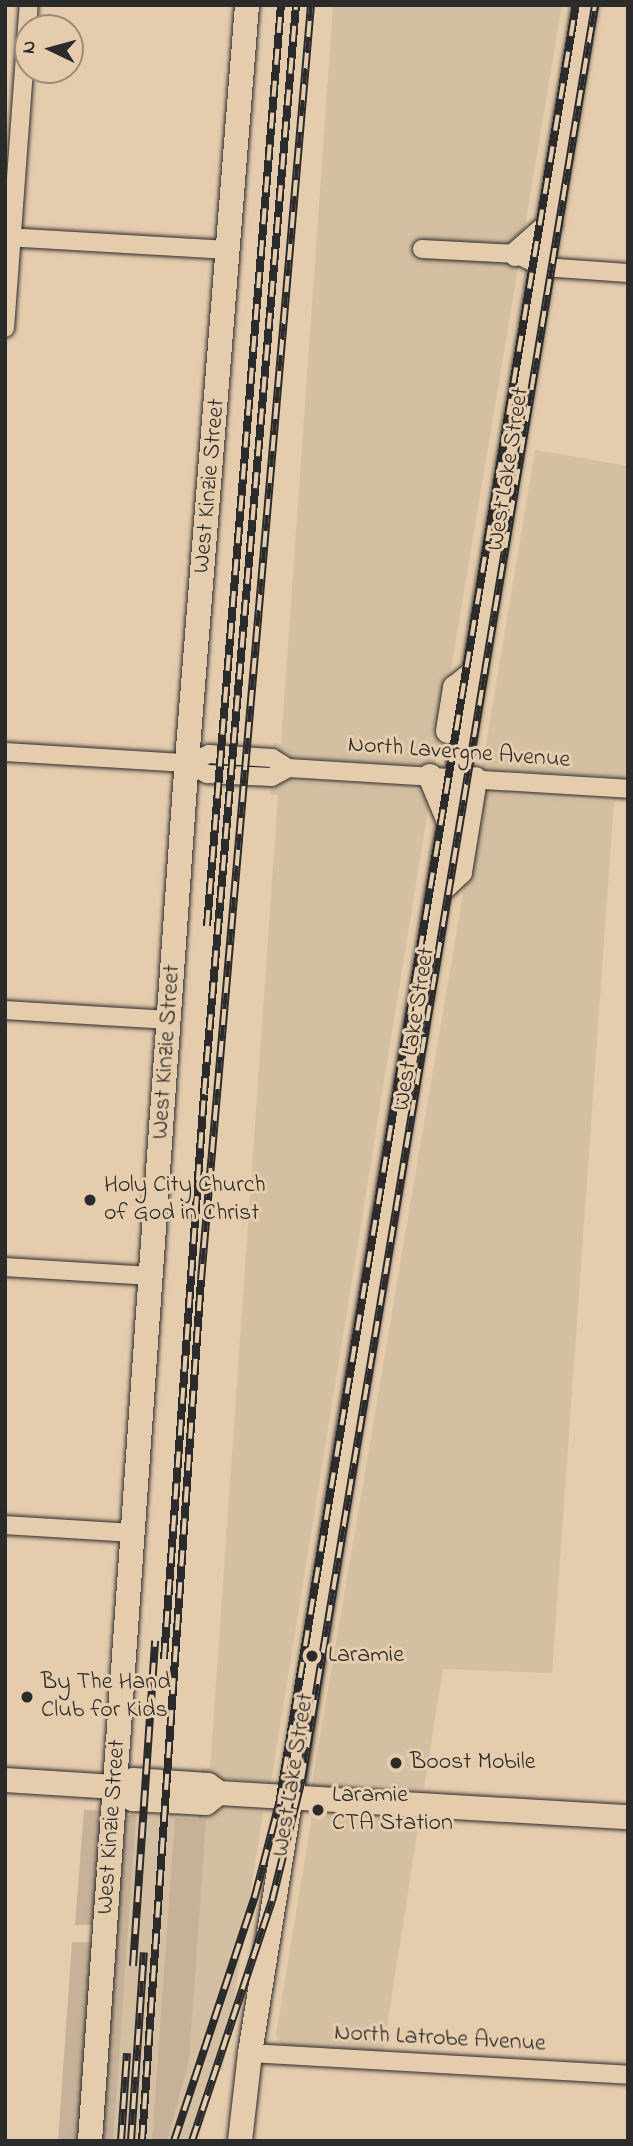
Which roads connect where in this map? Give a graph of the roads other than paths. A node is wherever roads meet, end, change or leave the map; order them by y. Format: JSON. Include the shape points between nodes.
{"nodes":[{"id":1,"x":29,"y":5,"type":"edge"},
{"id":2,"x":247,"y":5,"type":"edge"},
{"id":3,"x":585,"y":5,"type":"edge"},
{"id":4,"x":550,"y":224,"type":"junction"},
{"id":5,"x":9,"y":237,"type":"edge"},
{"id":6,"x":422,"y":249,"type":"dead end"},
{"id":7,"x":229,"y":250,"type":"junction"},
{"id":8,"x":516,"y":254,"type":"junction"},
{"id":9,"x":543,"y":267,"type":"junction"},
{"id":10,"x":628,"y":273,"type":"edge"},
{"id":11,"x":5,"y":328,"type":"edge"},
{"id":12,"x":475,"y":672,"type":"junction"},
{"id":13,"x":5,"y":752,"type":"edge"},
{"id":14,"x":187,"y":763,"type":"junction"},
{"id":15,"x":458,"y":778,"type":"junction"},
{"id":16,"x":628,"y":789,"type":"edge"},
{"id":17,"x":439,"y":892,"type":"junction"},
{"id":18,"x":5,"y":1010,"type":"edge"},
{"id":19,"x":169,"y":1020,"type":"junction"},
{"id":20,"x":5,"y":1267,"type":"edge"},
{"id":21,"x":151,"y":1276,"type":"junction"},
{"id":22,"x":5,"y":1525,"type":"edge"},
{"id":23,"x":132,"y":1533,"type":"junction"},
{"id":24,"x":5,"y":1780,"type":"edge"},
{"id":25,"x":114,"y":1787,"type":"junction"},
{"id":26,"x":290,"y":1797,"type":"junction"},
{"id":27,"x":628,"y":1817,"type":"edge"},
{"id":28,"x":250,"y":2053,"type":"junction"},
{"id":29,"x":628,"y":2075,"type":"edge"},
{"id":30,"x":90,"y":2141,"type":"edge"},
{"id":31,"x":226,"y":2141,"type":"edge"},
{"id":32,"x":240,"y":2141,"type":"edge"}],
"edges":[{"from":1,"to":5,"type":"street"},
{"from":2,"to":7,"type":"street","name":"West Kinzie Street"},
{"from":3,"to":4,"type":"street","name":"West Lake Street"},
{"from":4,"to":8,"type":"street"},
{"from":4,"to":9,"type":"street","name":"West Lake Street"},
{"from":5,"to":7,"type":"street"},
{"from":5,"to":11,"type":"street"},
{"from":6,"to":8,"type":"street"},
{"from":7,"to":14,"type":"street","name":"West Kinzie Street"},
{"from":8,"to":9,"type":"street"},
{"from":9,"to":10,"type":"street"},
{"from":9,"to":12,"type":"street","name":"West Lake Street"},
{"from":12,"to":15,"type":"street","name":"West Lake Street"},
{"from":12,"to":15,"type":"street","via":[[455,688]]},
{"from":13,"to":14,"type":"street","name":"North Lavergne Avenue"},
{"from":14,"to":15,"type":"street","name":"North Lavergne Avenue","via":[[209,754],[272,758],[288,768]]},
{"from":14,"to":19,"type":"street","name":"West Kinzie Street"},
{"from":15,"to":16,"type":"street","name":"North Lavergne Avenue"},
{"from":15,"to":17,"type":"street","name":"West Lake Street"},
{"from":15,"to":17,"type":"street","via":[[460,872]]},
{"from":17,"to":26,"type":"street","name":"West Lake Street"},
{"from":18,"to":19,"type":"street"},
{"from":19,"to":21,"type":"street","name":"West Kinzie Street"},
{"from":20,"to":21,"type":"street"},
{"from":21,"to":23,"type":"street","name":"West Kinzie Street"},
{"from":22,"to":23,"type":"street"},
{"from":23,"to":25,"type":"street","name":"West Kinzie Street"},
{"from":24,"to":25,"type":"street"},
{"from":25,"to":26,"type":"street","via":[[146,1781],[208,1785],[219,1793]]},
{"from":25,"to":30,"type":"street","name":"West Kinzie Street"},
{"from":26,"to":27,"type":"street"},
{"from":26,"to":28,"type":"street","name":"West Lake Street"},
{"from":28,"to":29,"type":"street","name":"North Latrobe Avenue"},
{"from":28,"to":31,"type":"street","name":"West Lake Street","via":[[238,2078]]},
{"from":28,"to":32,"type":"street","name":"West Lake Street"}]}
